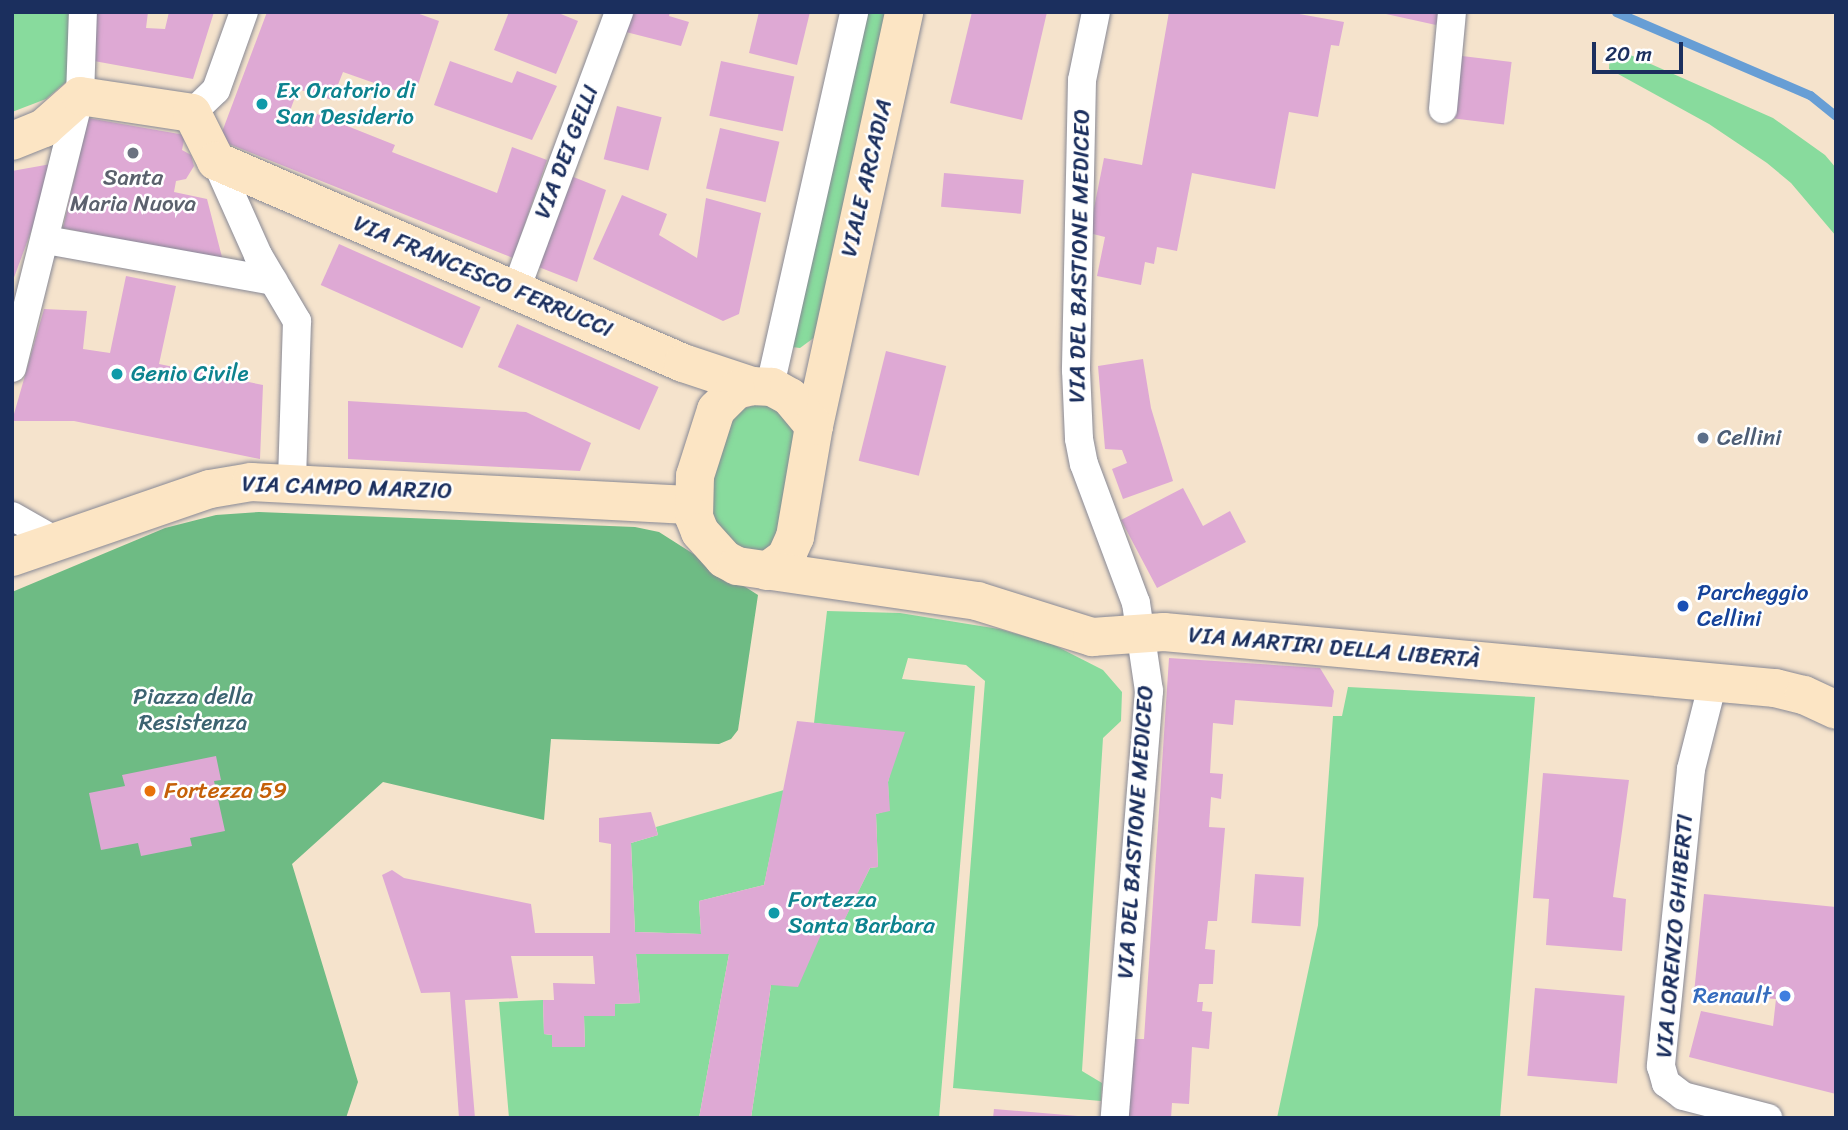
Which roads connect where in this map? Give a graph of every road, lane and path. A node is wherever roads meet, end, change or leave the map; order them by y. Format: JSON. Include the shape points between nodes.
{"nodes":[{"id":1,"x":83,"y":12,"type":"edge"},
{"id":2,"x":244,"y":12,"type":"edge"},
{"id":3,"x":619,"y":12,"type":"edge"},
{"id":4,"x":854,"y":12,"type":"edge"},
{"id":5,"x":904,"y":12,"type":"edge"},
{"id":6,"x":1096,"y":12,"type":"edge"},
{"id":7,"x":1452,"y":12,"type":"edge"},
{"id":8,"x":80,"y":96,"type":"junction"},
{"id":9,"x":1443,"y":109,"type":"dead end"},
{"id":10,"x":192,"y":113,"type":"junction"},
{"id":11,"x":12,"y":141,"type":"edge"},
{"id":12,"x":216,"y":161,"type":"junction"},
{"id":13,"x":46,"y":240,"type":"junction"},
{"id":14,"x":273,"y":281,"type":"junction"},
{"id":15,"x":515,"y":292,"type":"junction"},
{"id":16,"x":831,"y":343,"type":"junction"},
{"id":17,"x":12,"y":368,"type":"edge"},
{"id":18,"x":765,"y":386,"type":"junction"},
{"id":19,"x":814,"y":426,"type":"junction"},
{"id":20,"x":292,"y":482,"type":"junction"},
{"id":21,"x":693,"y":505,"type":"junction"},
{"id":22,"x":800,"y":515,"type":"junction"},
{"id":23,"x":12,"y":516,"type":"edge"},
{"id":24,"x":58,"y":542,"type":"junction"},
{"id":25,"x":12,"y":557,"type":"edge"},
{"id":26,"x":767,"y":571,"type":"junction"},
{"id":27,"x":834,"y":580,"type":"junction"},
{"id":28,"x":1143,"y":634,"type":"junction"},
{"id":29,"x":1713,"y":682,"type":"junction"},
{"id":30,"x":1836,"y":710,"type":"edge"},
{"id":31,"x":1115,"y":1118,"type":"edge"},
{"id":32,"x":1768,"y":1118,"type":"edge"}],
"edges":[{"from":1,"to":8,"type":"street"},
{"from":2,"to":10,"type":"street","via":[[216,90]]},
{"from":3,"to":15,"type":"street","name":"VIA DEI GELLI"},
{"from":4,"to":18,"type":"street"},
{"from":5,"to":16,"type":"street","name":"VIALE ARCADIA"},
{"from":6,"to":28,"type":"street","name":"VIA DEL BASTIONE MEDICEO","via":[[1082,79],[1076,370],[1079,439]]},
{"from":7,"to":9,"type":"street"},
{"from":8,"to":10,"type":"street"},
{"from":8,"to":11,"type":"street","via":[[44,128]]},
{"from":8,"to":13,"type":"street"},
{"from":10,"to":12,"type":"street"},
{"from":12,"to":14,"type":"street"},
{"from":12,"to":15,"type":"street","name":"VIA FRANCESCO FERRUCCI"},
{"from":13,"to":14,"type":"street"},
{"from":13,"to":17,"type":"street"},
{"from":14,"to":20,"type":"street","via":[[297,321]]},
{"from":15,"to":18,"type":"street","name":"VIA FRANCESCO FERRUCCI","via":[[683,363]]},
{"from":16,"to":18,"type":"street"},
{"from":16,"to":19,"type":"street","name":"VIALE ARCADIA"},
{"from":18,"to":19,"type":"street","via":[[804,409]]},
{"from":18,"to":21,"type":"street","via":[[736,390],[716,410],[700,452]]},
{"from":19,"to":22,"type":"street"},
{"from":20,"to":21,"type":"street","name":"VIA CAMPO MARZIO"},
{"from":20,"to":24,"type":"street","name":"VIA CAMPO MARZIO","via":[[210,489]]},
{"from":21,"to":26,"type":"street","via":[[700,532],[724,559]]},
{"from":22,"to":26,"type":"street","via":[[790,550]]},
{"from":22,"to":27,"type":"street","via":[[805,549],[814,565]]},
{"from":23,"to":24,"type":"street","via":[[33,532]]},
{"from":24,"to":25,"type":"street","name":"VIA CAMPO MARZIO"},
{"from":26,"to":27,"type":"street","name":"VIA MARTIRI DELLA LIBERTÀ"},
{"from":27,"to":28,"type":"street","name":"VIA MARTIRI DELLA LIBERTÀ","via":[[977,601],[1079,636]]},
{"from":28,"to":29,"type":"street","name":"VIA MARTIRI DELLA LIBERTÀ","via":[[1209,635]]},
{"from":28,"to":31,"type":"street","name":"VIA DEL BASTIONE MEDICEO","via":[[1149,715]]},
{"from":29,"to":30,"type":"street","name":"VIA MARTIRI DELLA LIBERTÀ","via":[[1789,690]]},
{"from":29,"to":32,"type":"street","name":"VIA LORENZO GHIBERTI","via":[[1691,769],[1661,1066],[1666,1083],[1683,1096]]}]}
